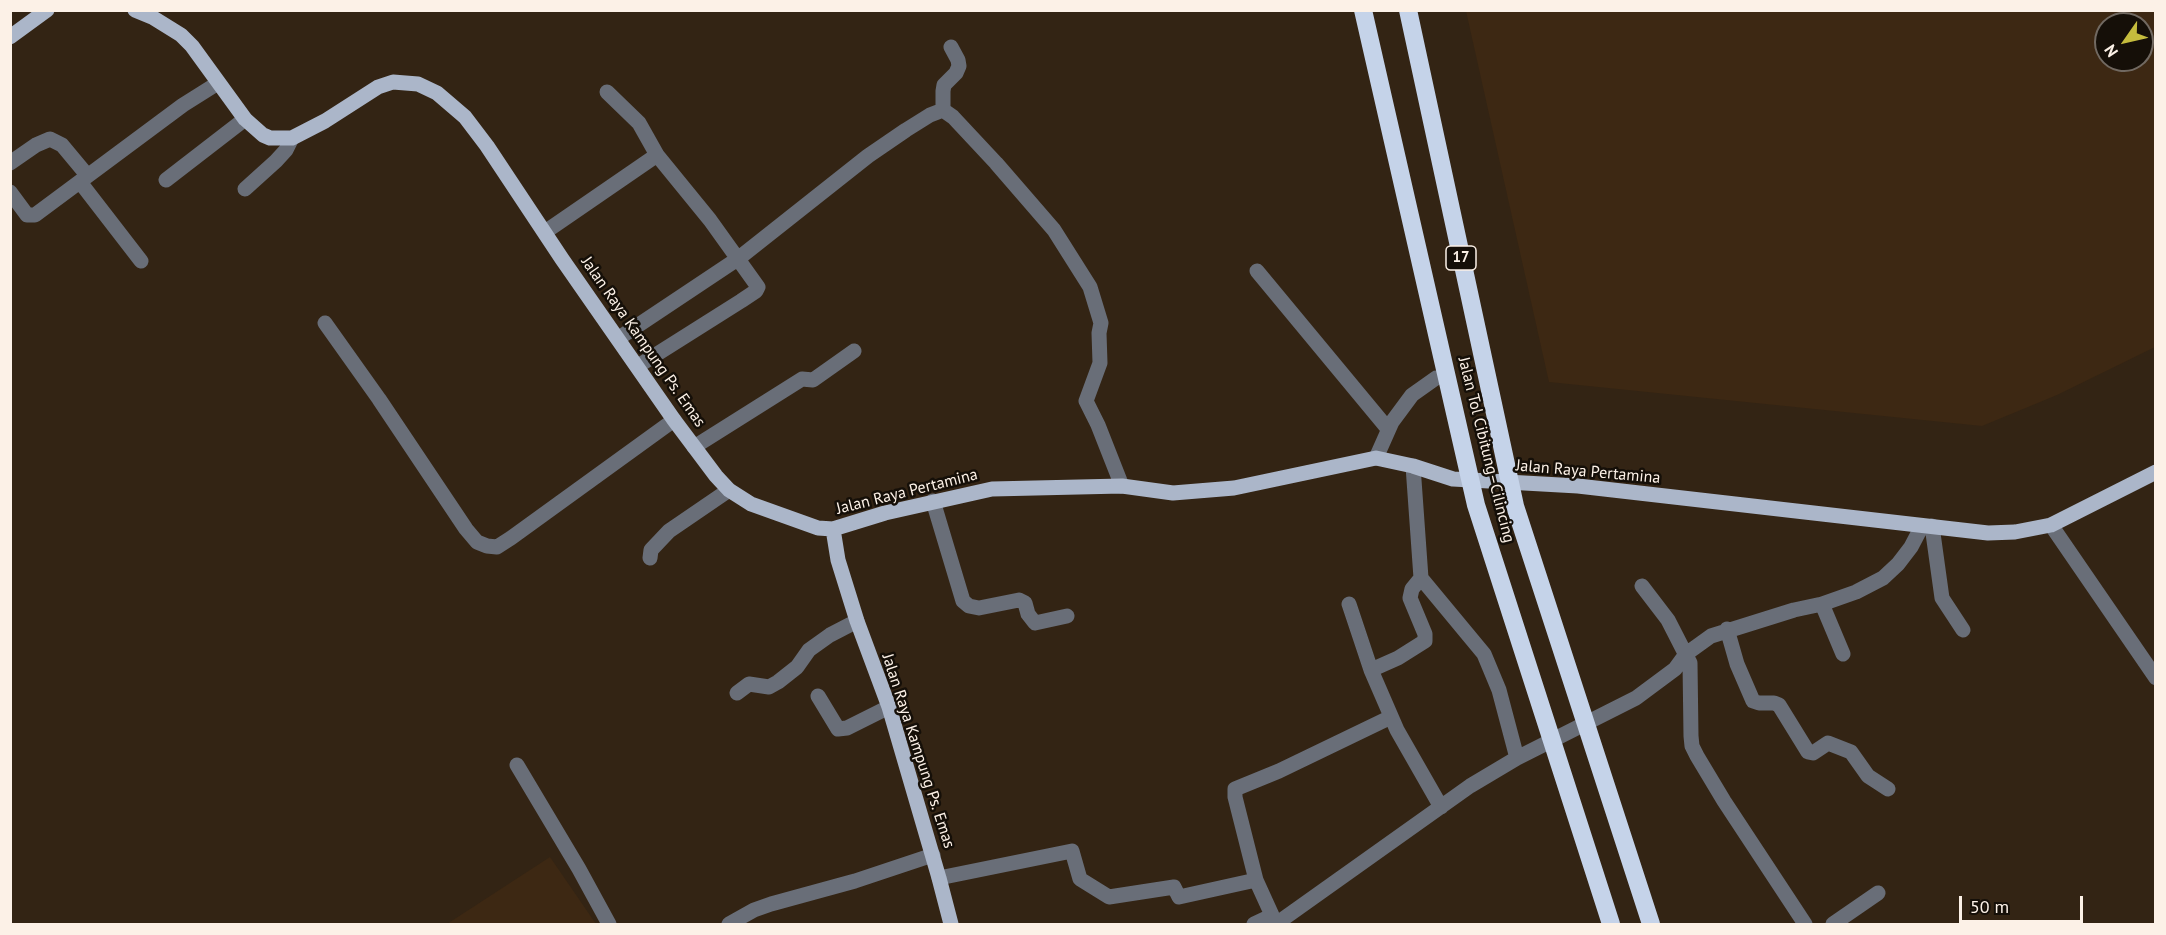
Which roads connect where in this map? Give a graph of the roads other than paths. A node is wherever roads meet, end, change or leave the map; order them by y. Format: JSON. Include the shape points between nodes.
{"nodes":[{"id":1,"x":47,"y":10,"type":"edge"},
{"id":2,"x":135,"y":10,"type":"edge"},
{"id":3,"x":1363,"y":10,"type":"edge"},
{"id":4,"x":1407,"y":10,"type":"edge"},
{"id":5,"x":10,"y":37,"type":"edge"},
{"id":6,"x":951,"y":47,"type":"dead end"},
{"id":7,"x":218,"y":83,"type":"junction"},
{"id":8,"x":607,"y":93,"type":"dead end"},
{"id":9,"x":943,"y":110,"type":"junction"},
{"id":10,"x":244,"y":119,"type":"junction"},
{"id":11,"x":292,"y":138,"type":"junction"},
{"id":12,"x":657,"y":155,"type":"junction"},
{"id":13,"x":10,"y":163,"type":"edge"},
{"id":14,"x":84,"y":178,"type":"junction"},
{"id":15,"x":166,"y":180,"type":"dead end"},
{"id":16,"x":245,"y":189,"type":"dead end"},
{"id":17,"x":10,"y":192,"type":"edge"},
{"id":18,"x":544,"y":232,"type":"junction"},
{"id":19,"x":739,"y":258,"type":"junction"},
{"id":20,"x":141,"y":261,"type":"dead end"},
{"id":21,"x":1257,"y":271,"type":"dead end"},
{"id":22,"x":325,"y":323,"type":"dead end"},
{"id":23,"x":619,"y":338,"type":"junction"},
{"id":24,"x":854,"y":351,"type":"dead end"},
{"id":25,"x":638,"y":366,"type":"junction"},
{"id":26,"x":1436,"y":378,"type":"dead end"},
{"id":27,"x":674,"y":420,"type":"junction"},
{"id":28,"x":1388,"y":429,"type":"junction"},
{"id":29,"x":694,"y":447,"type":"junction"},
{"id":30,"x":1377,"y":458,"type":"junction"},
{"id":31,"x":1413,"y":466,"type":"junction"},
{"id":32,"x":2156,"y":472,"type":"edge"},
{"id":33,"x":1122,"y":486,"type":"junction"},
{"id":34,"x":729,"y":490,"type":"junction"},
{"id":35,"x":933,"y":501,"type":"junction"},
{"id":36,"x":2051,"y":525,"type":"junction"},
{"id":37,"x":1927,"y":526,"type":"junction"},
{"id":38,"x":834,"y":529,"type":"junction"},
{"id":39,"x":650,"y":558,"type":"dead end"},
{"id":40,"x":1421,"y":578,"type":"junction"},
{"id":41,"x":1642,"y":586,"type":"dead end"},
{"id":42,"x":1349,"y":604,"type":"dead end"},
{"id":43,"x":1822,"y":604,"type":"junction"},
{"id":44,"x":1067,"y":616,"type":"dead end"},
{"id":45,"x":857,"y":621,"type":"junction"},
{"id":46,"x":1727,"y":629,"type":"junction"},
{"id":47,"x":1963,"y":630,"type":"dead end"},
{"id":48,"x":1686,"y":654,"type":"junction"},
{"id":49,"x":1842,"y":654,"type":"dead end"},
{"id":50,"x":1371,"y":669,"type":"junction"},
{"id":51,"x":2156,"y":678,"type":"edge"},
{"id":52,"x":737,"y":693,"type":"dead end"},
{"id":53,"x":818,"y":696,"type":"dead end"},
{"id":54,"x":888,"y":707,"type":"junction"},
{"id":55,"x":1391,"y":717,"type":"junction"},
{"id":56,"x":1517,"y":758,"type":"junction"},
{"id":57,"x":517,"y":765,"type":"dead end"},
{"id":58,"x":1888,"y":789,"type":"dead end"},
{"id":59,"x":1441,"y":807,"type":"junction"},
{"id":60,"x":933,"y":855,"type":"junction"},
{"id":61,"x":939,"y":878,"type":"junction"},
{"id":62,"x":1256,"y":880,"type":"junction"},
{"id":63,"x":1878,"y":893,"type":"dead end"},
{"id":64,"x":1271,"y":916,"type":"junction"},
{"id":65,"x":609,"y":924,"type":"edge"},
{"id":66,"x":729,"y":924,"type":"edge"},
{"id":67,"x":951,"y":924,"type":"edge"},
{"id":68,"x":1254,"y":924,"type":"edge"},
{"id":69,"x":1611,"y":924,"type":"edge"},
{"id":70,"x":1651,"y":924,"type":"edge"},
{"id":71,"x":1804,"y":924,"type":"edge"},
{"id":72,"x":1833,"y":924,"type":"edge"}],
"edges":[{"from":1,"to":5,"type":"main road"},
{"from":2,"to":7,"type":"main road","via":[[181,35]]},
{"from":3,"to":69,"type":"highway","name":"Jalan Tol Cibitung–Cilincing","number":"17","bridge":true,"via":[[1476,505]]},
{"from":4,"to":70,"type":"highway","name":"Jalan Tol Cibitung–Cilincing","number":"17","bridge":true,"via":[[1515,506]]},
{"from":6,"to":9,"type":"street","via":[[959,66],[944,85]]},
{"from":7,"to":10,"type":"main road"},
{"from":7,"to":14,"type":"street"},
{"from":8,"to":12,"type":"street","via":[[639,123]]},
{"from":9,"to":19,"type":"street","via":[[868,156]]},
{"from":9,"to":33,"type":"street","via":[[1054,230],[1090,287],[1101,323],[1100,363],[1086,401]]},
{"from":10,"to":11,"type":"main road","via":[[270,138]]},
{"from":10,"to":15,"type":"street"},
{"from":11,"to":16,"type":"street","via":[[276,161]]},
{"from":11,"to":18,"type":"main road","name":"Jalan Raya Kampung Ps. Emas","via":[[382,85],[398,81],[418,84],[437,93],[465,117]]},
{"from":12,"to":18,"type":"street"},
{"from":12,"to":19,"type":"street"},
{"from":13,"to":14,"type":"street","via":[[50,139],[62,145]]},
{"from":14,"to":17,"type":"street","via":[[31,216]]},
{"from":14,"to":20,"type":"street"},
{"from":18,"to":23,"type":"main road","name":"Jalan Raya Kampung Ps. Emas"},
{"from":19,"to":23,"type":"street"},
{"from":19,"to":25,"type":"street","via":[[758,287],[756,291]]},
{"from":21,"to":28,"type":"street"},
{"from":22,"to":27,"type":"street","via":[[466,529],[477,542],[487,546],[497,547],[511,538]]},
{"from":23,"to":25,"type":"main road","name":"Jalan Raya Kampung Ps. Emas"},
{"from":24,"to":29,"type":"street","via":[[813,380],[802,379]]},
{"from":25,"to":27,"type":"main road","name":"Jalan Raya Kampung Ps. Emas"},
{"from":26,"to":28,"type":"street","via":[[1412,395]]},
{"from":27,"to":29,"type":"main road","name":"Jalan Raya Kampung Ps. Emas"},
{"from":28,"to":30,"type":"street"},
{"from":29,"to":34,"type":"main road","name":"Jalan Raya Kampung Ps. Emas"},
{"from":30,"to":31,"type":"main road","name":"Jalan Raya Pertamina"},
{"from":30,"to":33,"type":"main road","name":"Jalan Raya Pertamina","via":[[1234,488],[1173,493]]},
{"from":31,"to":37,"type":"main road","name":"Jalan Raya Pertamina","via":[[1453,479],[1578,486]]},
{"from":31,"to":40,"type":"street"},
{"from":32,"to":36,"type":"main road","name":"Jalan Raya Pertamina"},
{"from":33,"to":35,"type":"main road","name":"Jalan Raya Pertamina","via":[[992,489]]},
{"from":34,"to":38,"type":"main road","name":"Jalan Raya Kampung Ps. Emas","via":[[751,504],[790,519]]},
{"from":34,"to":39,"type":"street","via":[[663,536],[651,550]]},
{"from":35,"to":38,"type":"main road","name":"Jalan Raya Pertamina"},
{"from":35,"to":44,"type":"street","via":[[963,601],[979,608],[1019,600],[1025,603],[1035,623]]},
{"from":36,"to":37,"type":"main road","name":"Jalan Raya Pertamina","via":[[1988,533]]},
{"from":36,"to":51,"type":"street"},
{"from":37,"to":43,"type":"street","via":[[1883,578]]},
{"from":37,"to":47,"type":"street","via":[[1942,598]]},
{"from":38,"to":45,"type":"main road","name":"Jalan Raya Kampung Ps. Emas","via":[[838,560]]},
{"from":40,"to":50,"type":"street","via":[[1410,598],[1425,641]]},
{"from":40,"to":56,"type":"street","via":[[1484,654],[1499,690]]},
{"from":41,"to":48,"type":"street","via":[[1668,620]]},
{"from":42,"to":50,"type":"street"},
{"from":43,"to":46,"type":"street"},
{"from":43,"to":49,"type":"street"},
{"from":45,"to":52,"type":"street","via":[[809,650],[797,667],[778,682],[769,687],[748,684]]},
{"from":45,"to":54,"type":"main road","name":"Jalan Raya Kampung Ps. Emas"},
{"from":46,"to":48,"type":"street"},
{"from":46,"to":58,"type":"street","via":[[1753,701],[1779,705],[1808,752],[1828,743],[1851,752],[1868,776]]},
{"from":48,"to":56,"type":"street","via":[[1675,669],[1636,698]]},
{"from":48,"to":71,"type":"street","via":[[1690,668],[1692,746]]},
{"from":50,"to":55,"type":"street"},
{"from":53,"to":54,"type":"street","via":[[838,729]]},
{"from":54,"to":60,"type":"main road","name":"Jalan Raya Kampung Ps. Emas"},
{"from":55,"to":59,"type":"street"},
{"from":55,"to":62,"type":"street","via":[[1235,789]]},
{"from":56,"to":59,"type":"street"},
{"from":57,"to":65,"type":"street"},
{"from":59,"to":64,"type":"street","via":[[1276,924]]},
{"from":60,"to":61,"type":"main road","name":"Jalan Raya Kampung Ps. Emas"},
{"from":60,"to":66,"type":"street","via":[[771,904]]},
{"from":61,"to":62,"type":"street","via":[[1072,851],[1080,879],[1110,897],[1174,887],[1179,897]]},
{"from":61,"to":67,"type":"main road","name":"Jalan Raya Kampung Ps. Emas"},
{"from":62,"to":64,"type":"street"},
{"from":63,"to":72,"type":"street"},
{"from":64,"to":68,"type":"street"}]}
